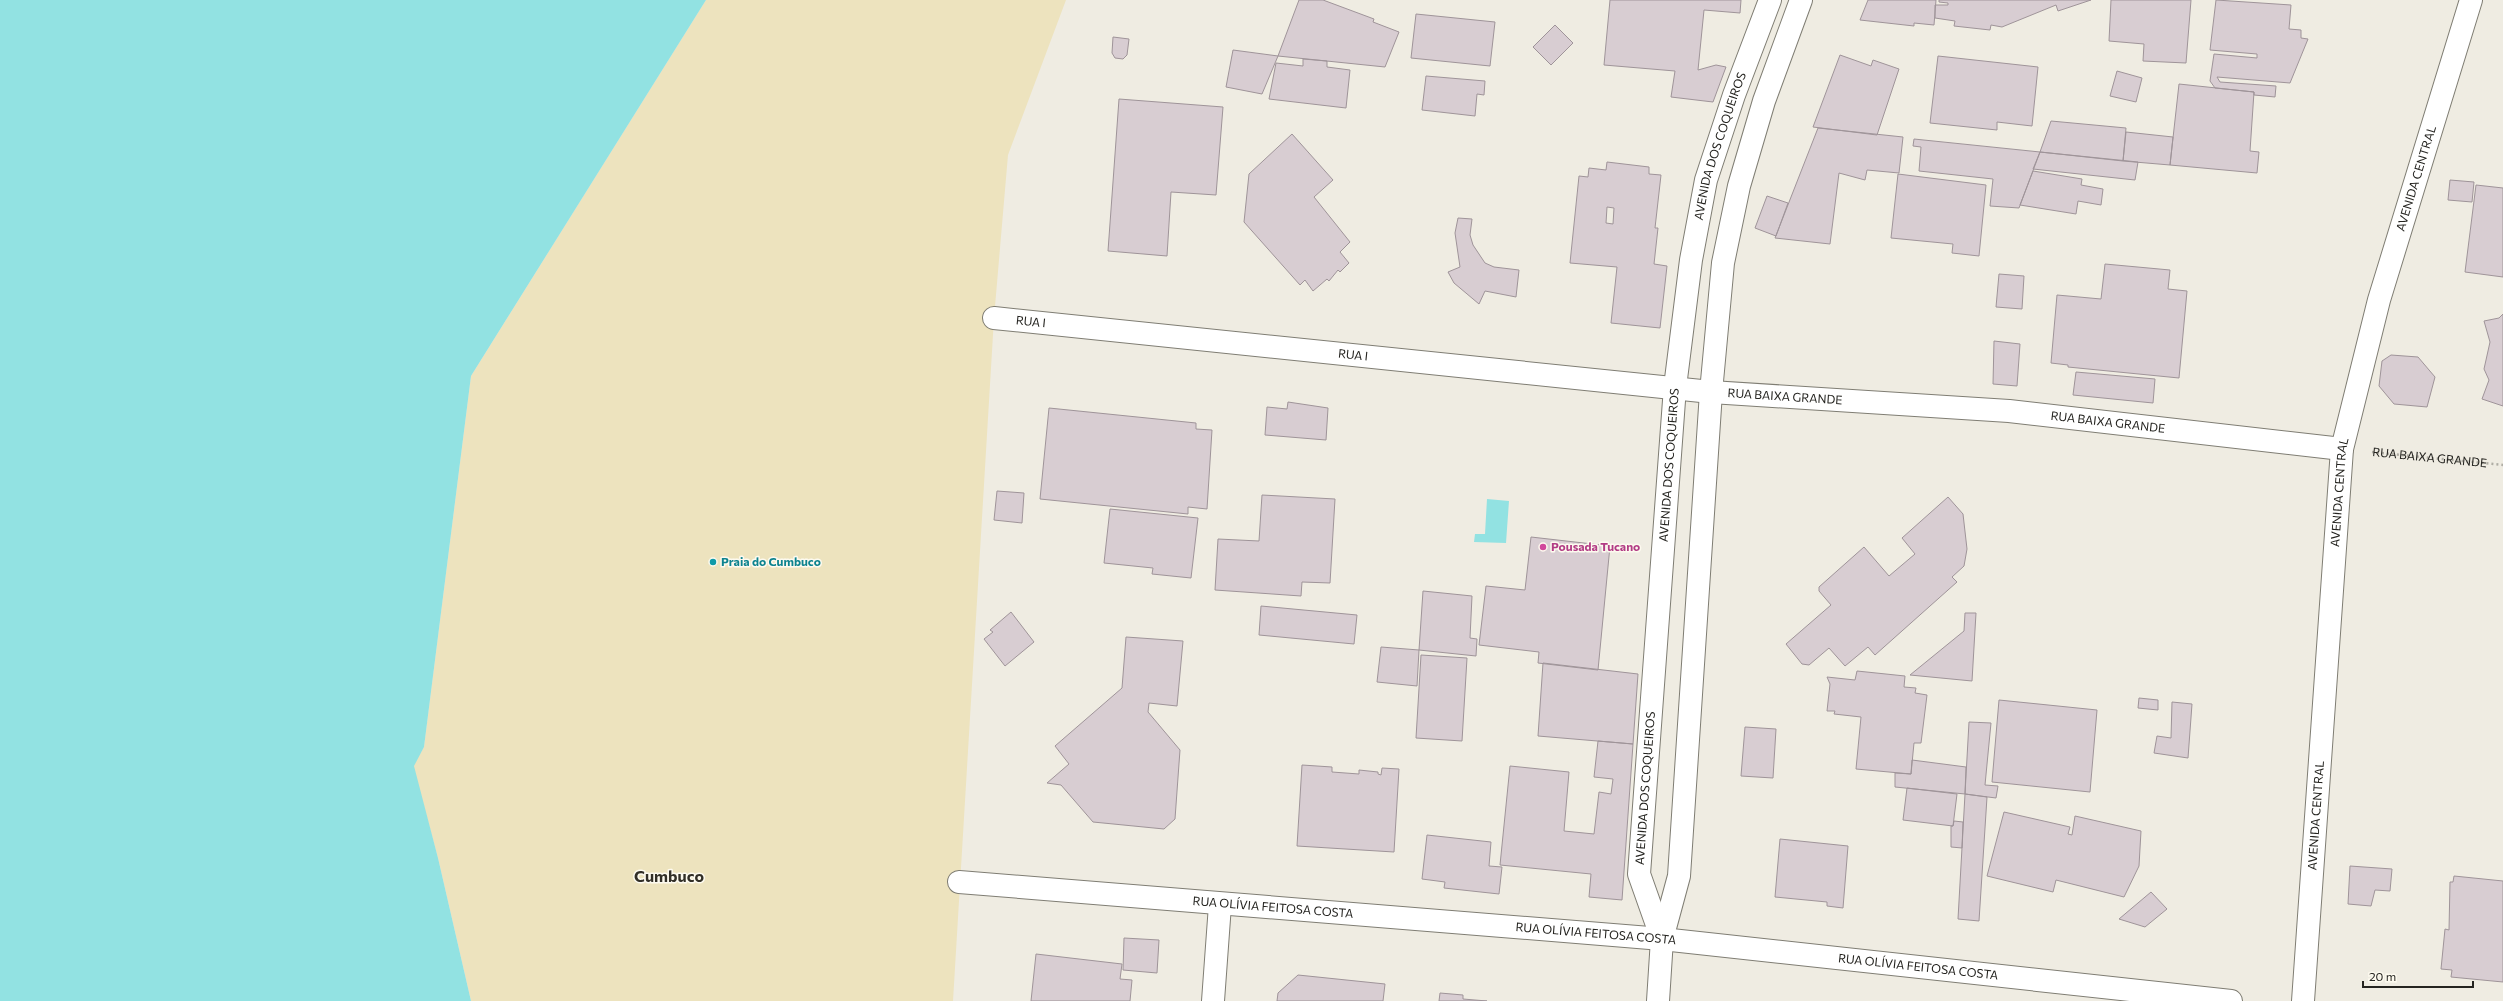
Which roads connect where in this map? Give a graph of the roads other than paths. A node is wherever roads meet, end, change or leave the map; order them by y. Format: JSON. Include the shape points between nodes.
{"nodes":[{"id":1,"x":1770,"y":0,"type":"edge"},
{"id":2,"x":1801,"y":0,"type":"edge"},
{"id":3,"x":2471,"y":0,"type":"edge"},
{"id":4,"x":994,"y":318,"type":"dead end"},
{"id":5,"x":1675,"y":387,"type":"junction"},
{"id":6,"x":1711,"y":392,"type":"junction"},
{"id":7,"x":2342,"y":449,"type":"junction"},
{"id":8,"x":959,"y":882,"type":"dead end"},
{"id":9,"x":1220,"y":905,"type":"junction"},
{"id":10,"x":1662,"y":940,"type":"junction"},
{"id":11,"x":1213,"y":1001,"type":"edge"},
{"id":12,"x":1658,"y":1001,"type":"edge"},
{"id":13,"x":2231,"y":1001,"type":"edge"},
{"id":14,"x":2303,"y":1001,"type":"edge"}],
"edges":[{"from":1,"to":5,"type":"street","name":"AVENIDA DOS COQUEIROS","via":[[1734,95],[1706,180],[1691,260]]},
{"from":2,"to":6,"type":"street","name":"AVENIDA DOS COQUEIROS","via":[[1764,101],[1739,186],[1723,263]]},
{"from":3,"to":7,"type":"street","name":"AVENIDA CENTRAL","via":[[2379,300]]},
{"from":4,"to":5,"type":"street","name":"RUA I"},
{"from":5,"to":6,"type":"street","name":"RUA I"},
{"from":5,"to":10,"type":"street","name":"AVENIDA DOS COQUEIROS","via":[[1639,874]]},
{"from":6,"to":7,"type":"street","name":"RUA BAIXA GRANDE","via":[[2009,411]]},
{"from":6,"to":10,"type":"street","name":"AVENIDA DOS COQUEIROS","via":[[1679,876]]},
{"from":7,"to":14,"type":"street","name":"AVENIDA CENTRAL"},
{"from":8,"to":9,"type":"street","name":"RUA OLÍVIA FEITOSA COSTA"},
{"from":9,"to":10,"type":"street","name":"RUA OLÍVIA FEITOSA COSTA"},
{"from":9,"to":11,"type":"street"},
{"from":10,"to":12,"type":"street","name":"AVENIDA DOS COQUEIROS"},
{"from":10,"to":13,"type":"street","name":"RUA OLÍVIA FEITOSA COSTA"}]}
